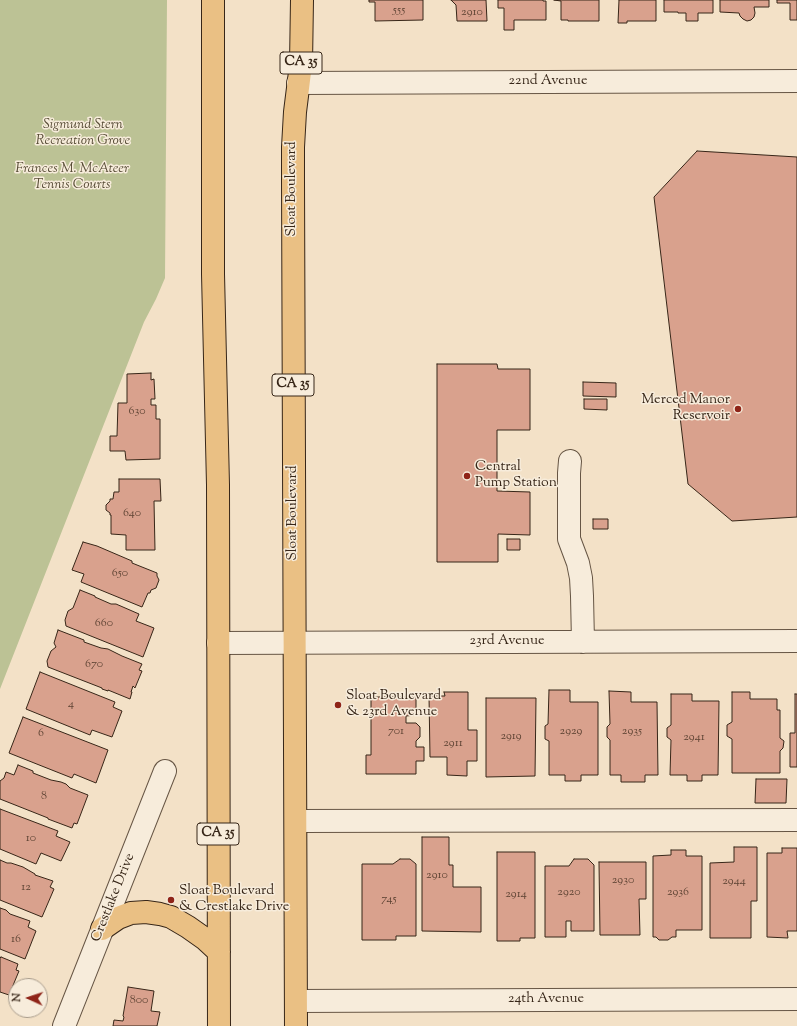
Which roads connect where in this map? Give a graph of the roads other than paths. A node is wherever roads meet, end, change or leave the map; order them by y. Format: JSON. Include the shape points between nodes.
{"nodes":[{"id":1,"x":213,"y":0,"type":"edge"},
{"id":2,"x":302,"y":0,"type":"edge"},
{"id":3,"x":797,"y":81,"type":"edge"},
{"id":4,"x":298,"y":82,"type":"junction"},
{"id":5,"x":570,"y":461,"type":"dead end"},
{"id":6,"x":797,"y":641,"type":"edge"},
{"id":7,"x":583,"y":642,"type":"junction"},
{"id":8,"x":218,"y":643,"type":"junction"},
{"id":9,"x":295,"y":643,"type":"junction"},
{"id":10,"x":165,"y":771,"type":"dead end"},
{"id":11,"x":797,"y":820,"type":"edge"},
{"id":12,"x":296,"y":821,"type":"junction"},
{"id":13,"x":102,"y":929,"type":"junction"},
{"id":14,"x":219,"y":952,"type":"junction"},
{"id":15,"x":797,"y":998,"type":"edge"},
{"id":16,"x":296,"y":1001,"type":"junction"},
{"id":17,"x":64,"y":1026,"type":"edge"},
{"id":18,"x":219,"y":1026,"type":"edge"},
{"id":19,"x":296,"y":1026,"type":"edge"}],
"edges":[{"from":1,"to":8,"type":"main road","number":"CA 35","via":[[213,274],[218,484]]},
{"from":2,"to":4,"type":"main road","name":"Sloat Boulevard","number":"CA 35","via":[[302,45]]},
{"from":3,"to":4,"type":"street","name":"22nd Avenue"},
{"from":4,"to":9,"type":"main road","name":"Sloat Boulevard","number":"CA 35","via":[[293,167]]},
{"from":5,"to":7,"type":"street","via":[[569,539],[581,578]]},
{"from":6,"to":7,"type":"street","name":"23rd Avenue"},
{"from":7,"to":9,"type":"street","name":"23rd Avenue"},
{"from":8,"to":9,"type":"street","name":"23rd Avenue"},
{"from":8,"to":14,"type":"main road","number":"CA 35"},
{"from":9,"to":12,"type":"main road","name":"Sloat Boulevard","number":"CA 35"},
{"from":10,"to":13,"type":"street","name":"Crestlake Drive"},
{"from":11,"to":12,"type":"street"},
{"from":12,"to":16,"type":"main road","name":"Sloat Boulevard","number":"CA 35"},
{"from":13,"to":14,"type":"main road","via":[[131,913],[160,914],[188,927]]},
{"from":13,"to":17,"type":"street","name":"Crestlake Drive"},
{"from":14,"to":18,"type":"main road","number":"CA 35"},
{"from":15,"to":16,"type":"street","name":"24th Avenue"},
{"from":16,"to":19,"type":"main road","name":"Sloat Boulevard","number":"CA 35"}]}
